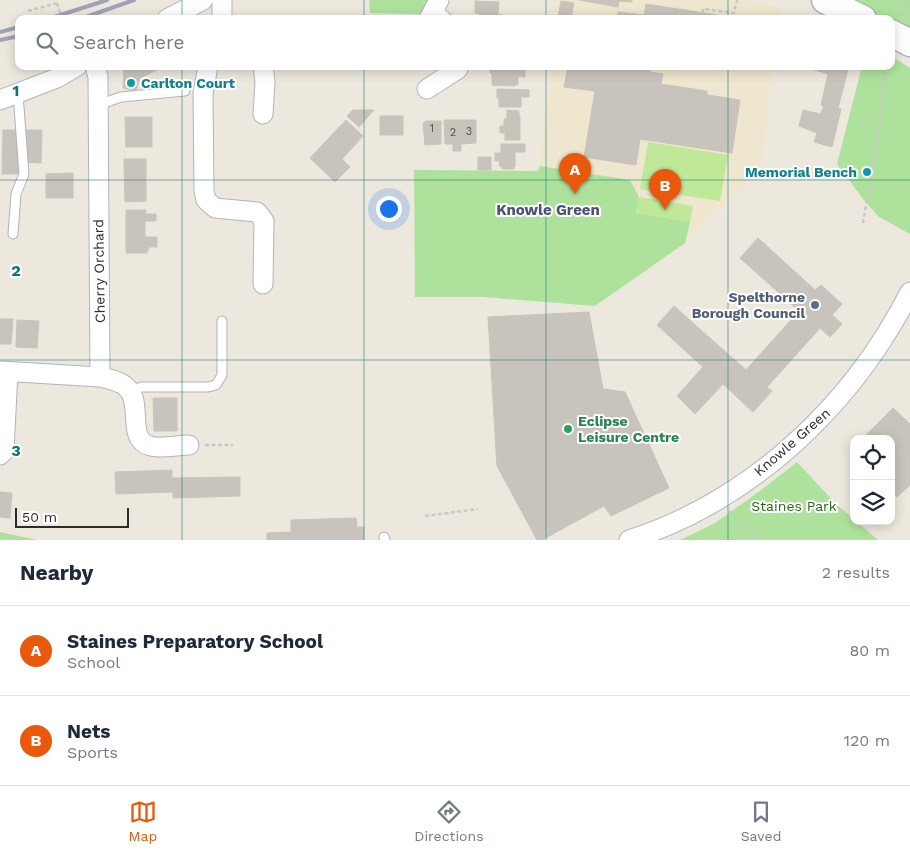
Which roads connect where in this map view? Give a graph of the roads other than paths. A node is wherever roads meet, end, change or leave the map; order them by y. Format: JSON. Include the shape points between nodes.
{"nodes":[{"id":1,"x":203,"y":0,"type":"edge"},
{"id":2,"x":222,"y":0,"type":"edge"},
{"id":3,"x":175,"y":15,"type":"edge"},
{"id":4,"x":222,"y":15,"type":"edge"},
{"id":5,"x":70,"y":70,"type":"edge"},
{"id":6,"x":96,"y":70,"type":"edge"},
{"id":7,"x":207,"y":70,"type":"edge"},
{"id":8,"x":264,"y":70,"type":"edge"},
{"id":9,"x":446,"y":71,"type":"edge"},
{"id":10,"x":426,"y":88,"type":"dead end"},
{"id":11,"x":185,"y":91,"type":"dead end"},
{"id":12,"x":9,"y":97,"type":"edge"},
{"id":13,"x":98,"y":105,"type":"junction"},
{"id":14,"x":263,"y":114,"type":"dead end"},
{"id":15,"x":13,"y":234,"type":"dead end"},
{"id":16,"x":263,"y":284,"type":"dead end"},
{"id":17,"x":910,"y":292,"type":"edge"},
{"id":18,"x":222,"y":321,"type":"dead end"},
{"id":19,"x":4,"y":372,"type":"edge"},
{"id":20,"x":100,"y":376,"type":"junction"},
{"id":21,"x":130,"y":390,"type":"junction"},
{"id":22,"x":189,"y":445,"type":"road end"},
{"id":23,"x":0,"y":455,"type":"edge"},
{"id":24,"x":629,"y":540,"type":"edge"}],
"edges":[{"from":1,"to":3,"type":"street"},
{"from":2,"to":4,"type":"street"},
{"from":5,"to":12,"type":"street"},
{"from":6,"to":13,"type":"street","name":"Cherry Orchard"},
{"from":7,"to":16,"type":"street","via":[[203,93],[206,200],[216,208],[257,212],[264,221]]},
{"from":8,"to":14,"type":"street"},
{"from":9,"to":10,"type":"street"},
{"from":11,"to":13,"type":"lane","via":[[122,97]]},
{"from":12,"to":15,"type":"lane","via":[[24,174],[16,194]]},
{"from":13,"to":20,"type":"street","name":"Cherry Orchard"},
{"from":17,"to":24,"type":"street","name":"Knowle Green","via":[[854,382],[828,412],[784,453],[720,499],[687,517]]},
{"from":18,"to":21,"type":"lane","via":[[222,375],[216,384]]},
{"from":19,"to":20,"type":"street"},
{"from":19,"to":23,"type":"street","via":[[4,451]]},
{"from":20,"to":21,"type":"street"},
{"from":21,"to":22,"type":"street","via":[[139,439],[152,447]]}]}
